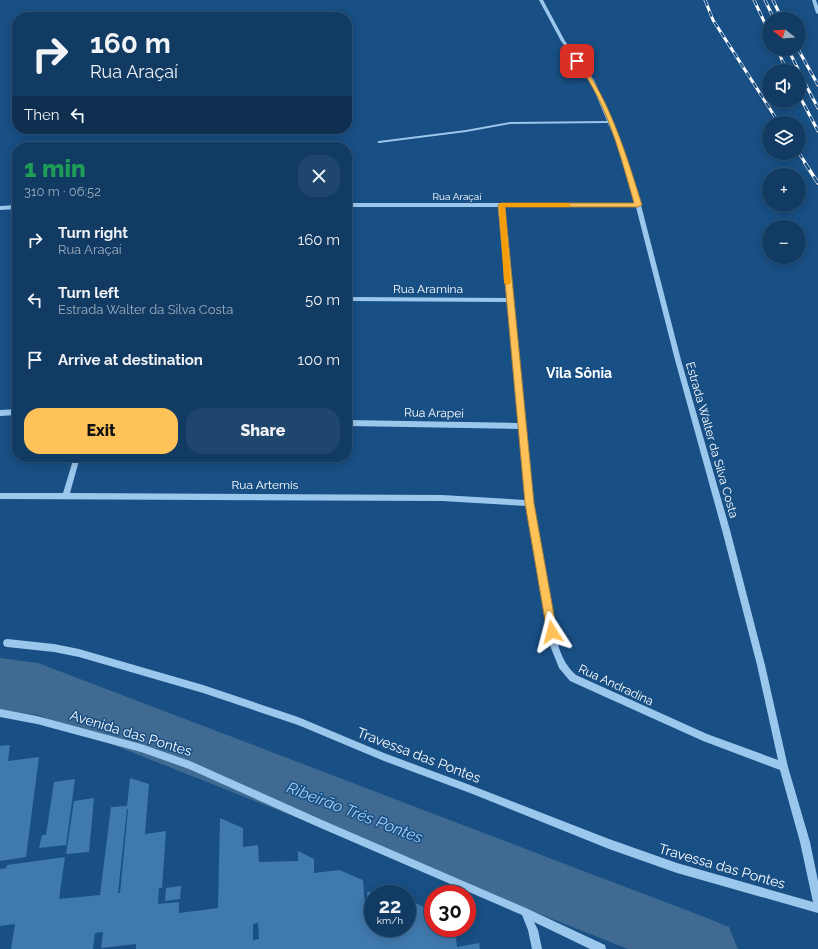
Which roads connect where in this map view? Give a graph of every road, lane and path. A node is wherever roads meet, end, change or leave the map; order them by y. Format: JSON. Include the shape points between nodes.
{"nodes":[{"id":1,"x":541,"y":0,"type":"edge"},
{"id":2,"x":814,"y":0,"type":"edge"},
{"id":3,"x":818,"y":13,"type":"edge"},
{"id":4,"x":611,"y":122,"type":"junction"},
{"id":5,"x":379,"y":142,"type":"dead end"},
{"id":6,"x":352,"y":205,"type":"edge"},
{"id":7,"x":501,"y":205,"type":"junction"},
{"id":8,"x":638,"y":205,"type":"junction"},
{"id":9,"x":0,"y":208,"type":"edge"},
{"id":10,"x":12,"y":208,"type":"edge"},
{"id":11,"x":352,"y":299,"type":"edge"},
{"id":12,"x":509,"y":300,"type":"junction"},
{"id":13,"x":12,"y":413,"type":"edge"},
{"id":14,"x":0,"y":414,"type":"edge"},
{"id":15,"x":352,"y":422,"type":"edge"},
{"id":16,"x":521,"y":426,"type":"junction"},
{"id":17,"x":76,"y":462,"type":"edge"},
{"id":18,"x":0,"y":496,"type":"edge"},
{"id":19,"x":65,"y":497,"type":"junction"},
{"id":20,"x":529,"y":503,"type":"junction"},
{"id":21,"x":7,"y":643,"type":"dead end"},
{"id":22,"x":0,"y":713,"type":"edge"},
{"id":23,"x":784,"y":767,"type":"junction"},
{"id":24,"x":818,"y":903,"type":"edge"},
{"id":25,"x":818,"y":908,"type":"edge"},
{"id":26,"x":525,"y":912,"type":"junction"},
{"id":27,"x":537,"y":949,"type":"edge"},
{"id":28,"x":601,"y":949,"type":"edge"}],
"edges":[{"from":1,"to":4,"type":"street","name":"Estrada Walter da Silva Costa","via":[[563,41],[592,80]]},
{"from":2,"to":3,"type":"street"},
{"from":4,"to":5,"type":"street","via":[[510,123]]},
{"from":4,"to":8,"type":"street","name":"Estrada Walter da Silva Costa"},
{"from":6,"to":7,"type":"street","name":"Rua Araçaí"},
{"from":7,"to":8,"type":"street","name":"Rua Araçaí"},
{"from":7,"to":12,"type":"street","name":"Rua Andradina"},
{"from":8,"to":23,"type":"street","name":"Estrada Walter da Silva Costa","via":[[730,545]]},
{"from":9,"to":10,"type":"street"},
{"from":11,"to":12,"type":"street","name":"Rua Aramina"},
{"from":12,"to":16,"type":"street","name":"Rua Andradina"},
{"from":13,"to":14,"type":"street"},
{"from":15,"to":16,"type":"street","name":"Rua Arapei"},
{"from":16,"to":20,"type":"street","name":"Rua Andradina"},
{"from":17,"to":19,"type":"street"},
{"from":18,"to":19,"type":"street","name":"Rua Artemis"},
{"from":19,"to":20,"type":"street","name":"Rua Artemis","via":[[419,498]]},
{"from":20,"to":23,"type":"street","name":"Rua Andradina","via":[[555,648],[564,671],[573,678],[706,738]]},
{"from":21,"to":25,"type":"street","name":"Travessa das Pontes","via":[[79,653],[203,689],[298,721],[608,844],[677,868]]},
{"from":22,"to":26,"type":"street","name":"Avenida das Pontes","via":[[37,720],[141,748],[190,765]]},
{"from":23,"to":24,"type":"street","name":"Estrada Walter da Silva Costa","via":[[805,842]]},
{"from":26,"to":27,"type":"street","via":[[533,930]]},
{"from":26,"to":28,"type":"street","name":"Avenida das Pontes"}]}
